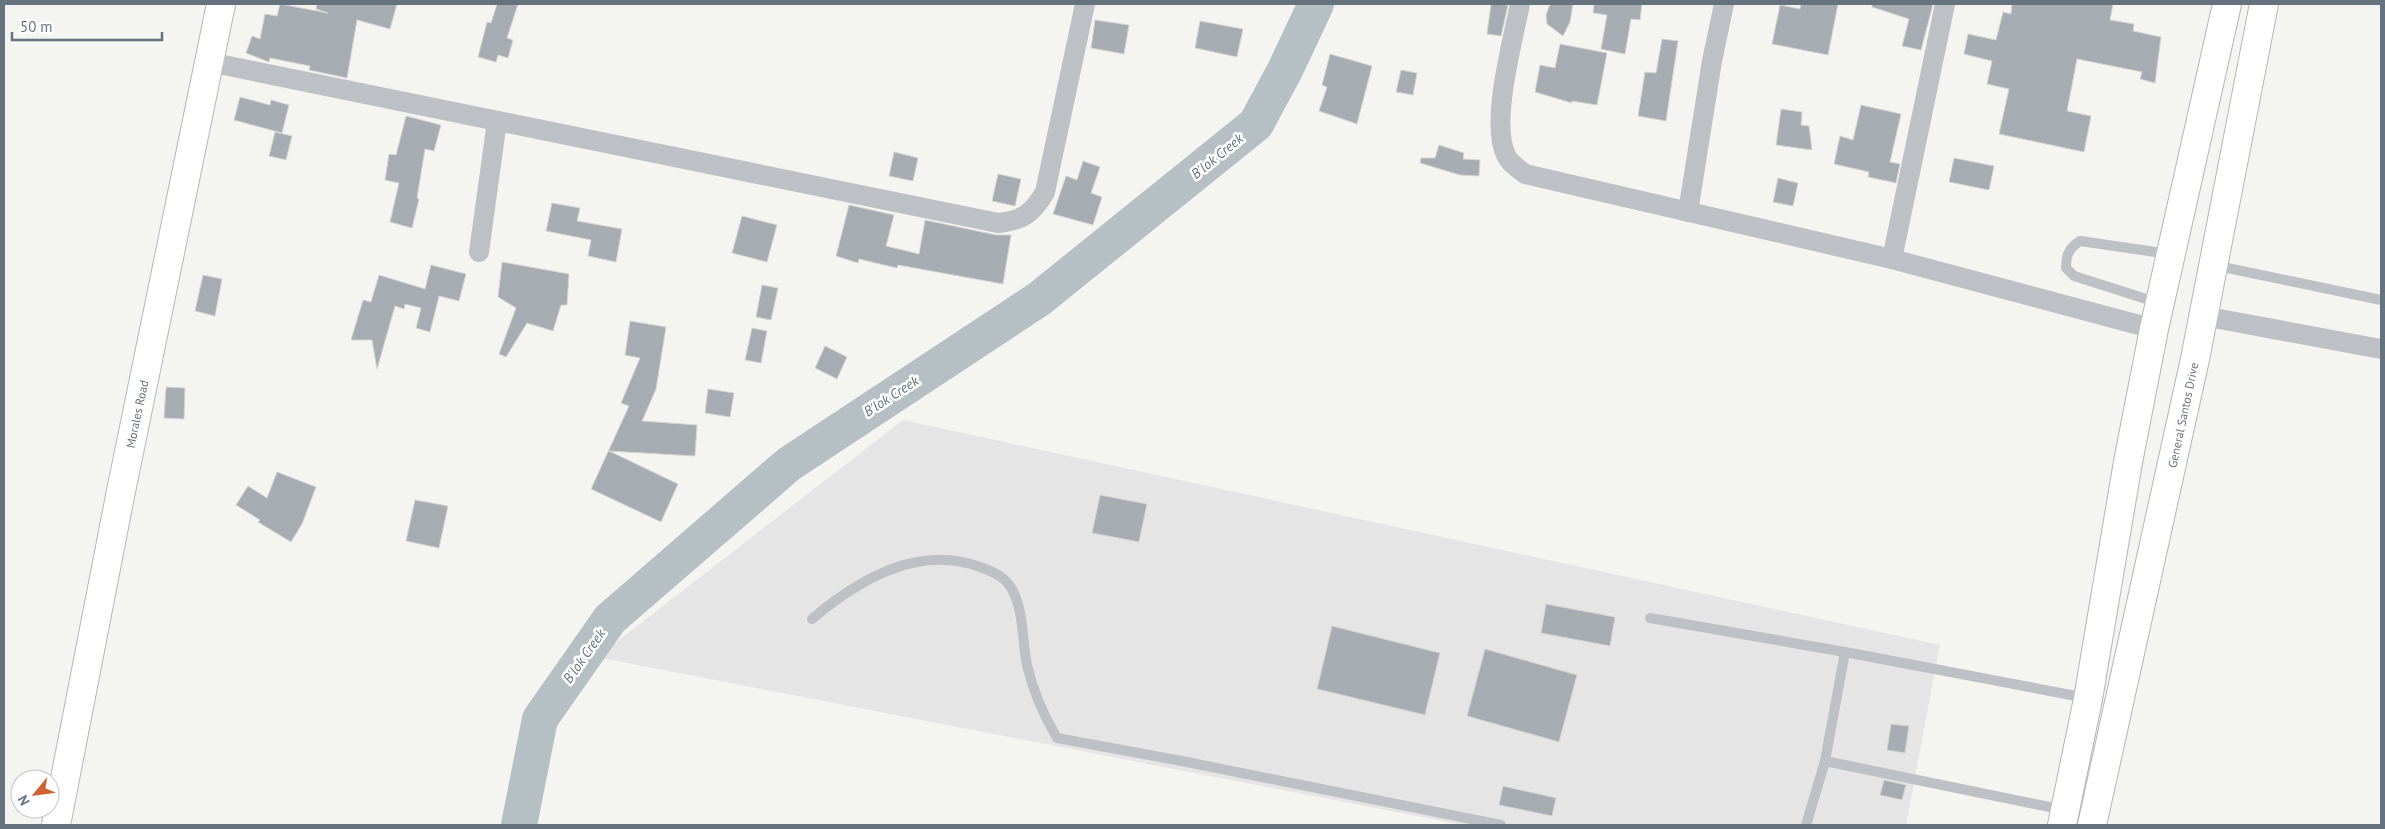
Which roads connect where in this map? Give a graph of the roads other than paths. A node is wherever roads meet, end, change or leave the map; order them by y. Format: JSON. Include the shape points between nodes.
{"nodes":[{"id":1,"x":221,"y":4,"type":"edge"},
{"id":2,"x":1085,"y":4,"type":"edge"},
{"id":3,"x":1520,"y":4,"type":"edge"},
{"id":4,"x":1724,"y":4,"type":"edge"},
{"id":5,"x":1945,"y":4,"type":"edge"},
{"id":6,"x":2227,"y":4,"type":"edge"},
{"id":7,"x":2264,"y":4,"type":"edge"},
{"id":8,"x":209,"y":62,"type":"junction"},
{"id":9,"x":497,"y":121,"type":"junction"},
{"id":10,"x":1688,"y":212,"type":"junction"},
{"id":11,"x":479,"y":252,"type":"dead end"},
{"id":12,"x":2170,"y":254,"type":"junction"},
{"id":13,"x":1892,"y":259,"type":"junction"},
{"id":14,"x":2212,"y":264,"type":"junction"},
{"id":15,"x":2381,"y":300,"type":"edge"},
{"id":16,"x":2159,"y":303,"type":"junction"},
{"id":17,"x":2203,"y":316,"type":"junction"},
{"id":18,"x":2154,"y":330,"type":"junction"},
{"id":19,"x":2381,"y":349,"type":"edge"},
{"id":20,"x":1650,"y":618,"type":"dead end"},
{"id":21,"x":812,"y":619,"type":"dead end"},
{"id":22,"x":1845,"y":652,"type":"junction"},
{"id":23,"x":2088,"y":699,"type":"junction"},
{"id":24,"x":1825,"y":762,"type":"junction"},
{"id":25,"x":2064,"y":818,"type":"edge"},
{"id":26,"x":56,"y":825,"type":"edge"},
{"id":27,"x":1501,"y":825,"type":"edge"},
{"id":28,"x":1806,"y":825,"type":"edge"},
{"id":29,"x":2092,"y":825,"type":"edge"}],
"edges":[{"from":1,"to":8,"type":"main road","name":"Morales Road"},
{"from":2,"to":9,"type":"street","via":[[1045,192],[1028,216],[1013,222],[998,223]]},
{"from":3,"to":10,"type":"street","via":[[1500,114],[1501,141],[1506,157],[1525,174]]},
{"from":4,"to":10,"type":"street"},
{"from":5,"to":13,"type":"street"},
{"from":6,"to":12,"type":"main road"},
{"from":7,"to":14,"type":"main road","name":"General Santos Drive"},
{"from":8,"to":9,"type":"street"},
{"from":8,"to":26,"type":"main road","name":"Morales Road"},
{"from":9,"to":11,"type":"street"},
{"from":10,"to":13,"type":"street"},
{"from":12,"to":16,"type":"main road"},
{"from":12,"to":16,"type":"lane","via":[[2080,241],[2072,246],[2066,257],[2066,268],[2074,276]]},
{"from":13,"to":18,"type":"street"},
{"from":14,"to":15,"type":"lane"},
{"from":14,"to":17,"type":"main road","name":"General Santos Drive"},
{"from":16,"to":18,"type":"main road"},
{"from":17,"to":19,"type":"street"},
{"from":17,"to":29,"type":"main road","name":"General Santos Drive"},
{"from":18,"to":23,"type":"main road"},
{"from":20,"to":22,"type":"lane"},
{"from":21,"to":27,"type":"lane","via":[[841,595],[875,574],[935,558],[977,566],[1000,574],[1012,588],[1019,606],[1027,665],[1046,719],[1057,738]]},
{"from":22,"to":23,"type":"lane"},
{"from":22,"to":24,"type":"lane"},
{"from":23,"to":25,"type":"main road"},
{"from":24,"to":25,"type":"lane"},
{"from":24,"to":28,"type":"lane"}]}
